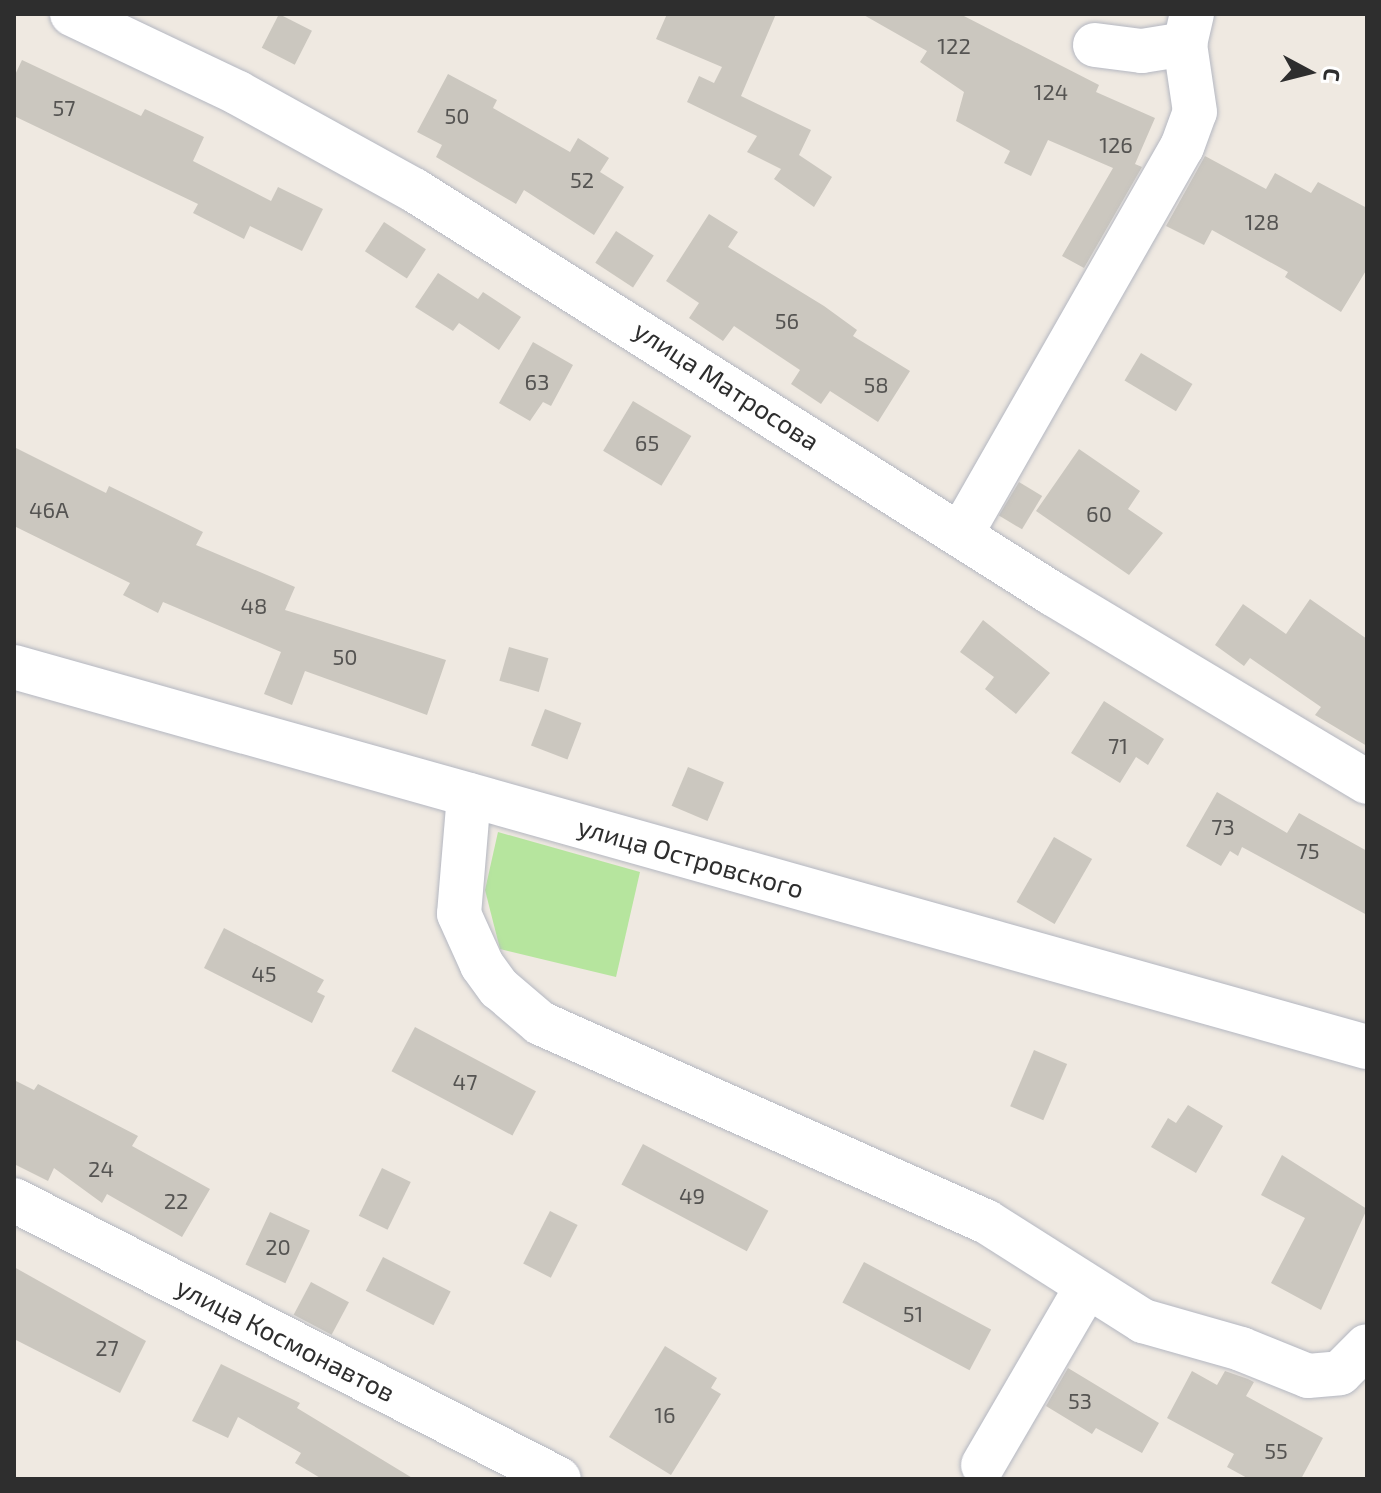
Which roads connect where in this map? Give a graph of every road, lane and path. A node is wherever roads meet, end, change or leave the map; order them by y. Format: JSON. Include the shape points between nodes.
{"nodes":[{"id":1,"x":72,"y":14,"type":"edge"},
{"id":2,"x":1189,"y":29,"type":"edge"},
{"id":3,"x":1095,"y":45,"type":"dead end"},
{"id":4,"x":961,"y":534,"type":"junction"},
{"id":5,"x":14,"y":667,"type":"edge"},
{"id":6,"x":1367,"y":782,"type":"edge"},
{"id":7,"x":469,"y":795,"type":"junction"},
{"id":8,"x":1367,"y":1047,"type":"edge"},
{"id":9,"x":14,"y":1200,"type":"edge"},
{"id":10,"x":1086,"y":1288,"type":"junction"},
{"id":11,"x":1367,"y":1346,"type":"edge"},
{"id":12,"x":1324,"y":1376,"type":"junction"},
{"id":13,"x":1367,"y":1399,"type":"edge"},
{"id":14,"x":983,"y":1465,"type":"dead end"},
{"id":15,"x":559,"y":1479,"type":"edge"}],
"edges":[{"from":1,"to":4,"type":"street","name":"улица Матросова","via":[[238,93],[414,190]]},
{"from":2,"to":3,"type":"street","via":[[1142,51]]},
{"from":2,"to":4,"type":"street","via":[[1195,112],[1182,147]]},
{"from":4,"to":6,"type":"street","name":"улица Матросова"},
{"from":5,"to":7,"type":"street","name":"улица Островского"},
{"from":7,"to":8,"type":"street","name":"улица Островского"},
{"from":7,"to":10,"type":"street","via":[[459,914],[482,965],[540,1023],[987,1222]]},
{"from":9,"to":15,"type":"street","name":"улица Космонавтов"},
{"from":10,"to":12,"type":"street","via":[[1143,1321],[1241,1349],[1308,1376]]},
{"from":10,"to":14,"type":"street"},
{"from":11,"to":12,"type":"street","via":[[1354,1365]]},
{"from":12,"to":13,"type":"street"}]}
